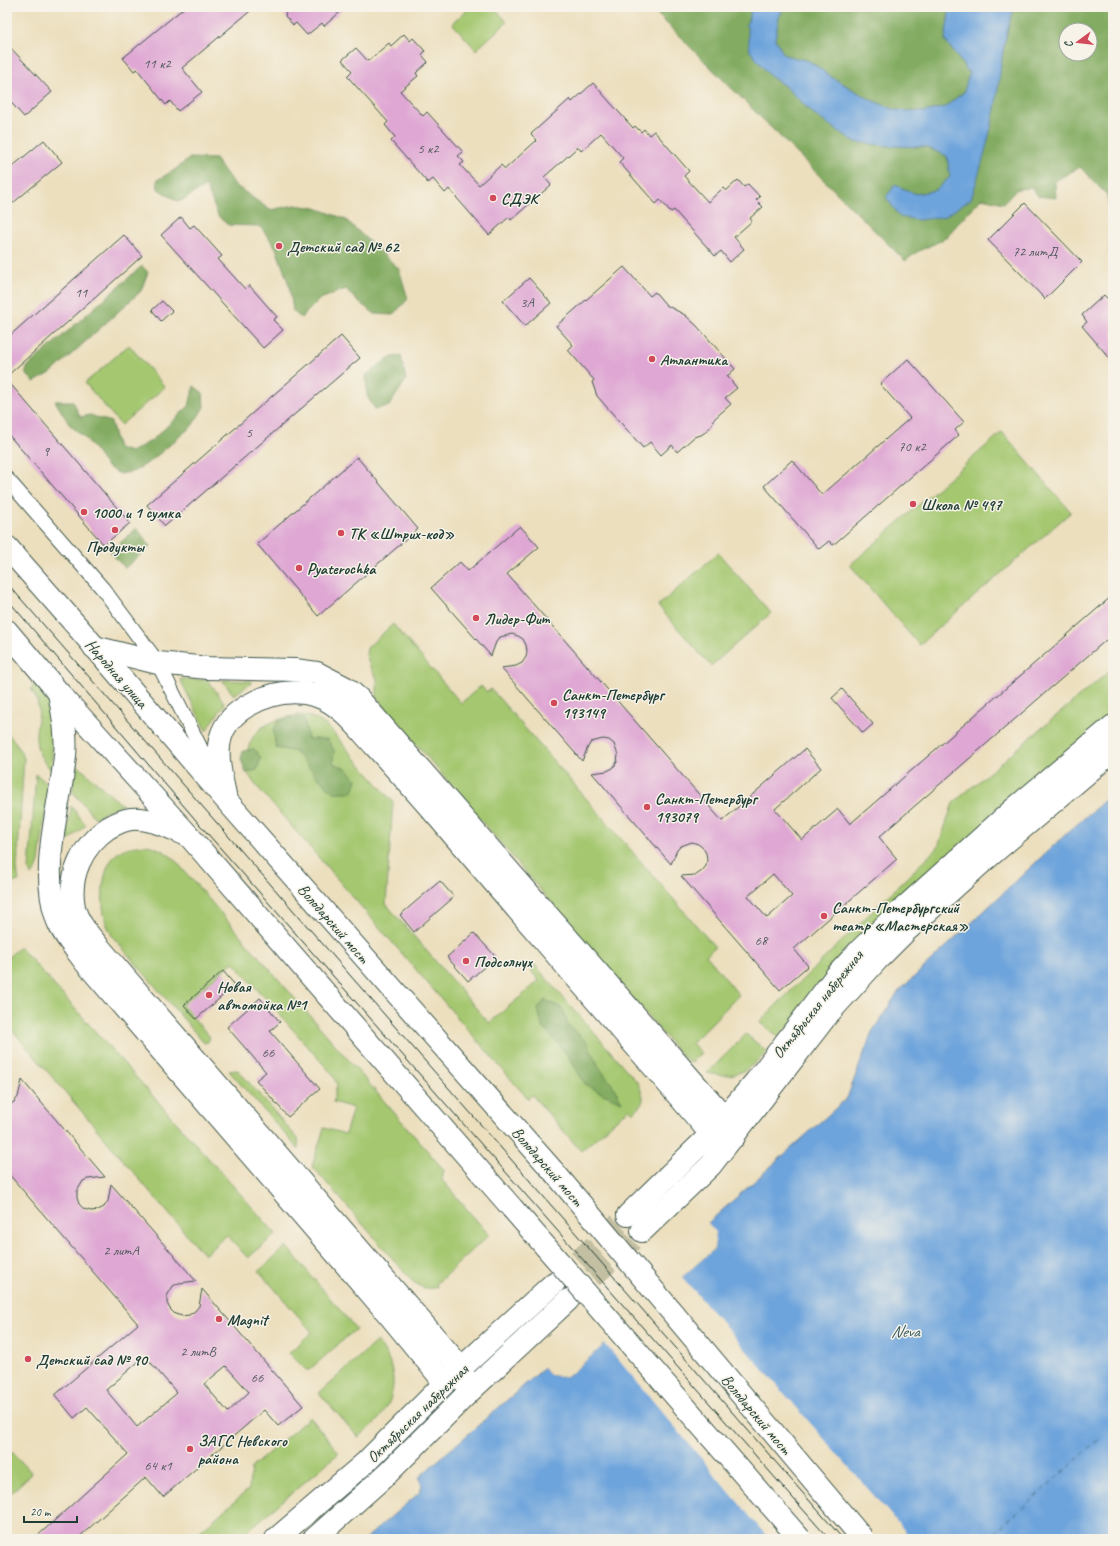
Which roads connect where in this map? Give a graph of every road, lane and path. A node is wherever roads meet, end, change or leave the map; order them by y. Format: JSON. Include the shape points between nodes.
{"nodes":[{"id":1,"x":7,"y":479,"type":"edge"},
{"id":2,"x":7,"y":547,"type":"edge"},
{"id":3,"x":7,"y":631,"type":"edge"},
{"id":4,"x":94,"y":647,"type":"junction"},
{"id":5,"x":158,"y":663,"type":"junction"},
{"id":6,"x":59,"y":692,"type":"junction"},
{"id":7,"x":1113,"y":726,"type":"edge"},
{"id":8,"x":1113,"y":751,"type":"edge"},
{"id":9,"x":226,"y":800,"type":"junction"},
{"id":10,"x":189,"y":836,"type":"junction"},
{"id":11,"x":723,"y":1130,"type":"junction"},
{"id":12,"x":628,"y":1215,"type":"tunnel mouth"},
{"id":13,"x":642,"y":1231,"type":"tunnel mouth"},
{"id":14,"x":554,"y":1283,"type":"tunnel mouth"},
{"id":15,"x":568,"y":1300,"type":"tunnel mouth"},
{"id":16,"x":462,"y":1369,"type":"junction"},
{"id":17,"x":445,"y":1383,"type":"junction"},
{"id":18,"x":468,"y":1393,"type":"junction"},
{"id":19,"x":276,"y":1539,"type":"edge"},
{"id":20,"x":314,"y":1539,"type":"edge"},
{"id":21,"x":800,"y":1539,"type":"edge"},
{"id":22,"x":864,"y":1539,"type":"edge"}],
"edges":[{"from":1,"to":5,"type":"street","via":[[103,589]]},
{"from":2,"to":4,"type":"main road","name":"Народная улица"},
{"from":3,"to":6,"type":"main road"},
{"from":4,"to":5,"type":"main road"},
{"from":4,"to":9,"type":"main road","name":"Народная улица"},
{"from":5,"to":9,"type":"street"},
{"from":5,"to":11,"type":"main road","via":[[208,668],[295,670],[317,673],[346,688],[359,699]]},
{"from":6,"to":10,"type":"main road"},
{"from":6,"to":17,"type":"main road","via":[[65,723],[65,756],[54,826],[49,883],[57,920],[85,962]]},
{"from":7,"to":11,"type":"main road","name":"Октябрьская набережная","via":[[1004,818],[860,950],[836,976],[756,1081]]},
{"from":8,"to":11,"type":"main road","name":"Октябрьская набережная","via":[[907,930]]},
{"from":9,"to":11,"type":"main road","via":[[219,765],[219,741],[228,722],[241,709],[262,698],[282,693],[317,696],[332,704],[346,714]]},
{"from":9,"to":22,"type":"main road","name":"Володарский мост","bridge":true,"via":[[554,1172]]},
{"from":10,"to":16,"type":"main road","via":[[140,819],[129,819],[115,824],[100,834],[87,848],[73,878],[74,909],[85,931]]},
{"from":10,"to":21,"type":"main road","bridge":true},
{"from":11,"to":12,"type":"main road","name":"Октябрьская набережная"},
{"from":11,"to":13,"type":"main road","name":"Октябрьская набережная","via":[[711,1165]]},
{"from":14,"to":16,"type":"main road","name":"Октябрьская набережная"},
{"from":15,"to":18,"type":"main road","name":"Октябрьская набережная"},
{"from":16,"to":17,"type":"main road","name":"Октябрьская набережная"},
{"from":16,"to":18,"type":"main road"},
{"from":17,"to":19,"type":"main road","name":"Октябрьская набережная","via":[[366,1462]]},
{"from":18,"to":20,"type":"main road","name":"Октябрьская набережная","via":[[387,1474]]}]}
